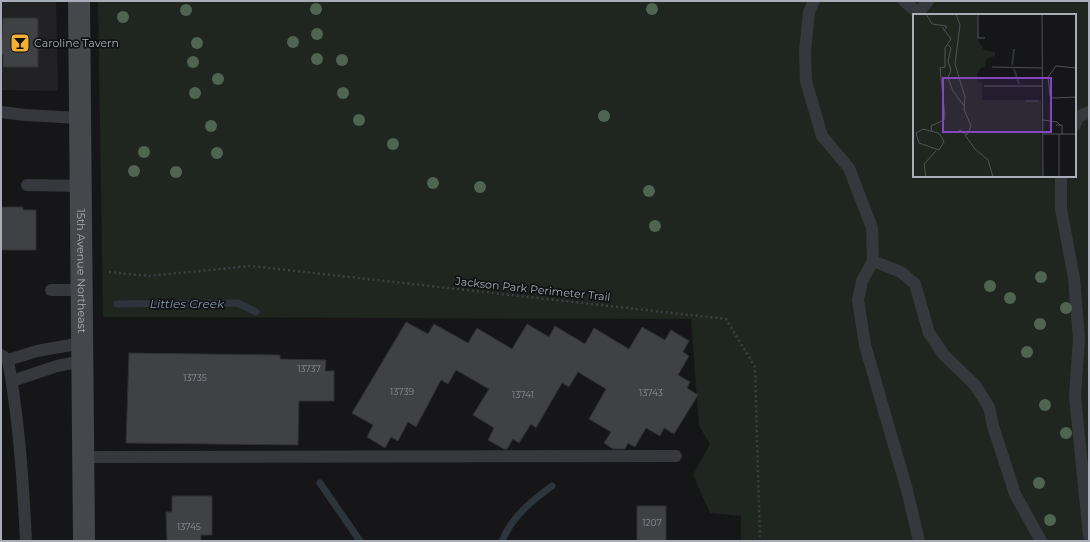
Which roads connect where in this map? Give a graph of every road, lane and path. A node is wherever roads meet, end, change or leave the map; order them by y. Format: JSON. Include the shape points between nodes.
{"nodes":[{"id":1,"x":79,"y":1,"type":"edge"},
{"id":2,"x":814,"y":1,"type":"edge"},
{"id":3,"x":904,"y":1,"type":"edge"},
{"id":4,"x":928,"y":1,"type":"edge"},
{"id":5,"x":1,"y":112,"type":"edge"},
{"id":6,"x":1089,"y":112,"type":"edge"},
{"id":7,"x":80,"y":118,"type":"junction"},
{"id":8,"x":1076,"y":122,"type":"edge"},
{"id":9,"x":1061,"y":177,"type":"edge"},
{"id":10,"x":27,"y":186,"type":"dead end"},
{"id":11,"x":81,"y":186,"type":"junction"},
{"id":12,"x":873,"y":261,"type":"junction"},
{"id":13,"x":110,"y":272,"type":"dead end"},
{"id":14,"x":51,"y":290,"type":"dead end"},
{"id":15,"x":82,"y":290,"type":"junction"},
{"id":16,"x":82,"y":352,"type":"junction"},
{"id":17,"x":4,"y":357,"type":"edge"},
{"id":18,"x":12,"y":381,"type":"junction"},
{"id":19,"x":676,"y":456,"type":"dead end"},
{"id":20,"x":83,"y":457,"type":"junction"},
{"id":21,"x":1089,"y":536,"type":"edge"},
{"id":22,"x":26,"y":541,"type":"edge"},
{"id":23,"x":84,"y":541,"type":"edge"},
{"id":24,"x":760,"y":541,"type":"edge"},
{"id":25,"x":919,"y":541,"type":"edge"},
{"id":26,"x":1041,"y":541,"type":"edge"}],
"edges":[{"from":1,"to":7,"type":"main road","name":"15th Avenue Northeast"},
{"from":2,"to":12,"type":"lane","via":[[809,12],[805,51],[806,81],[822,136],[849,168],[872,228]]},
{"from":3,"to":4,"type":"lane","via":[[918,13]]},
{"from":5,"to":7,"type":"lane"},
{"from":6,"to":8,"type":"lane","via":[[1078,117]]},
{"from":7,"to":11,"type":"main road","name":"15th Avenue Northeast"},
{"from":9,"to":21,"type":"lane","via":[[1061,209],[1074,278],[1079,339],[1075,396]]},
{"from":10,"to":11,"type":"lane"},
{"from":11,"to":15,"type":"main road","name":"15th Avenue Northeast"},
{"from":12,"to":25,"type":"lane","via":[[862,281],[858,300],[866,345]]},
{"from":12,"to":26,"type":"lane","via":[[901,272],[916,284],[929,333],[944,355],[975,385],[989,407],[1015,494]]},
{"from":13,"to":24,"type":"path","name":"Jackson Park Perimeter Trail","via":[[148,276],[251,266],[726,319],[755,367]]},
{"from":14,"to":15,"type":"lane"},
{"from":15,"to":16,"type":"main road","name":"15th Avenue Northeast"},
{"from":16,"to":17,"type":"lane","via":[[37,351]]},
{"from":16,"to":18,"type":"lane","via":[[57,366]]},
{"from":16,"to":20,"type":"main road","name":"15th Avenue Northeast"},
{"from":17,"to":18,"type":"lane"},
{"from":18,"to":22,"type":"lane","via":[[24,484]]},
{"from":19,"to":20,"type":"lane"},
{"from":20,"to":23,"type":"main road","name":"15th Avenue Northeast"}]}
